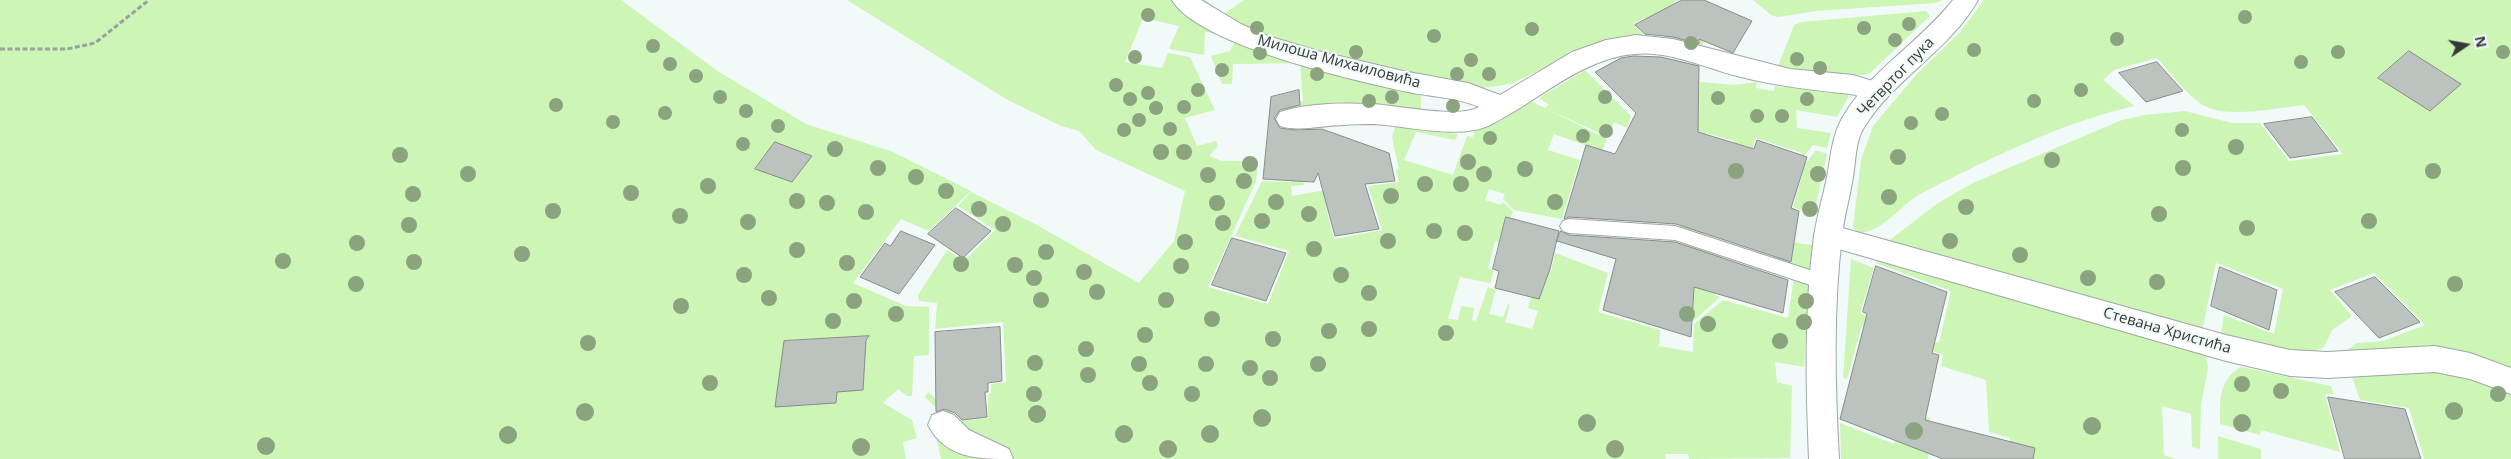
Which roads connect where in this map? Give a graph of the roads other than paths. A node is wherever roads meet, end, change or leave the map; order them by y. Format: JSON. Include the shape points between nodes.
{"nodes":[{"id":1,"x":1184,"y":0,"type":"edge"},
{"id":2,"x":1966,"y":0,"type":"edge"},
{"id":3,"x":1877,"y":92,"type":"junction"},
{"id":4,"x":1500,"y":109,"type":"junction"},
{"id":5,"x":1288,"y":118,"type":"dead end"},
{"id":6,"x":1569,"y":226,"type":"dead end"},
{"id":7,"x":1828,"y":235,"type":"junction"},
{"id":8,"x":1825,"y":282,"type":"junction"},
{"id":9,"x":2511,"y":382,"type":"edge"},
{"id":10,"x":943,"y":425,"type":"dead end"},
{"id":11,"x":998,"y":459,"type":"edge"},
{"id":12,"x":1824,"y":459,"type":"edge"}],
"edges":[{"from":1,"to":4,"type":"street","name":"Милоша Михаиловића","via":[[1226,28],[1267,44],[1405,82],[1480,96]]},
{"from":2,"to":3,"type":"street","name":"Четвртог пука","via":[[1944,28]]},
{"from":3,"to":4,"type":"street","via":[[1853,85],[1790,79],[1672,48],[1636,44],[1606,49],[1581,60],[1531,87]]},
{"from":3,"to":7,"type":"street","name":"Четвртог пука","via":[[1853,122]]},
{"from":4,"to":5,"type":"street","via":[[1480,119],[1459,122],[1372,114]]},
{"from":6,"to":8,"type":"lane","via":[[1675,233]]},
{"from":7,"to":8,"type":"street","name":"Четвртог пука"},
{"from":7,"to":9,"type":"street","name":"Стевана Христића","via":[[2226,348],[2290,363],[2327,365],[2435,360],[2470,366]]},
{"from":8,"to":12,"type":"street","name":"Четвртог пука","via":[[1821,355]]},
{"from":10,"to":11,"type":"street","via":[[958,440]]}]}
